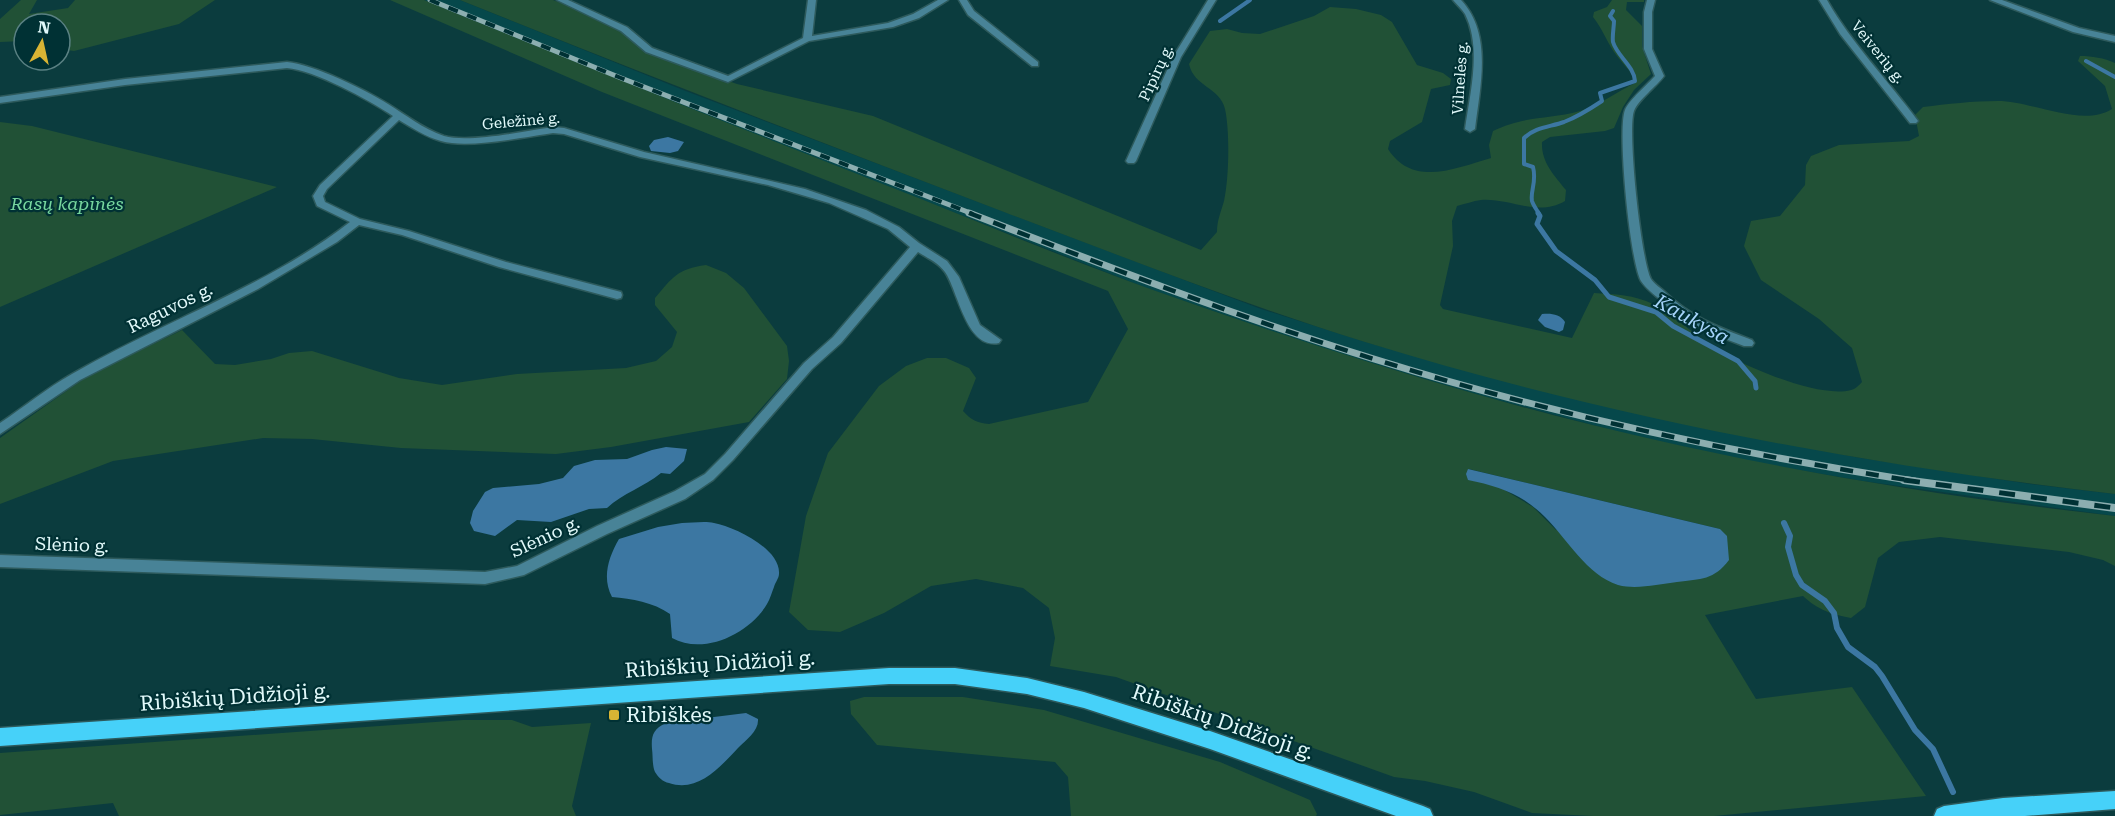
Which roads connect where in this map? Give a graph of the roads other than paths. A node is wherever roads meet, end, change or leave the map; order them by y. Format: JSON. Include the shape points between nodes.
{"nodes":[{"id":1,"x":561,"y":0,"type":"edge"},
{"id":2,"x":812,"y":0,"type":"edge"},
{"id":3,"x":944,"y":0,"type":"edge"},
{"id":4,"x":963,"y":0,"type":"edge"},
{"id":5,"x":1212,"y":0,"type":"edge"},
{"id":6,"x":1458,"y":0,"type":"edge"},
{"id":7,"x":1651,"y":0,"type":"edge"},
{"id":8,"x":1823,"y":0,"type":"edge"},
{"id":9,"x":1995,"y":0,"type":"edge"},
{"id":10,"x":807,"y":39,"type":"junction"},
{"id":11,"x":2115,"y":39,"type":"edge"},
{"id":12,"x":1035,"y":64,"type":"dead end"},
{"id":13,"x":0,"y":100,"type":"edge"},
{"id":14,"x":398,"y":116,"type":"junction"},
{"id":15,"x":1913,"y":121,"type":"dead end"},
{"id":16,"x":1470,"y":129,"type":"dead end"},
{"id":17,"x":1131,"y":161,"type":"dead end"},
{"id":18,"x":357,"y":221,"type":"junction"},
{"id":19,"x":917,"y":246,"type":"junction"},
{"id":20,"x":616,"y":295,"type":"dead end"},
{"id":21,"x":995,"y":339,"type":"dead end"},
{"id":22,"x":1748,"y":343,"type":"dead end"},
{"id":23,"x":0,"y":429,"type":"edge"},
{"id":24,"x":0,"y":561,"type":"edge"},
{"id":25,"x":0,"y":737,"type":"edge"},
{"id":26,"x":2115,"y":800,"type":"edge"},
{"id":27,"x":1423,"y":816,"type":"edge"},
{"id":28,"x":1944,"y":816,"type":"edge"}],
"edges":[{"from":1,"to":10,"type":"street","via":[[624,29],[649,50],[729,79]]},
{"from":2,"to":10,"type":"street"},
{"from":3,"to":10,"type":"street","via":[[890,25]]},
{"from":4,"to":12,"type":"street","via":[[971,13]]},
{"from":5,"to":17,"type":"street","name":"Pipirų g.","via":[[1177,57]]},
{"from":6,"to":16,"type":"street","name":"Vilnelės g.","via":[[1473,19],[1478,36]]},
{"from":7,"to":22,"type":"street","via":[[1648,49],[1660,76],[1630,109],[1628,122],[1630,189],[1646,280],[1676,309],[1699,324]]},
{"from":8,"to":15,"type":"street","name":"Veiverių g."},
{"from":9,"to":11,"type":"street","via":[[2076,30]]},
{"from":13,"to":14,"type":"street","name":"Geležinė g.","via":[[287,65],[318,73]]},
{"from":14,"to":18,"type":"street","via":[[318,196],[321,204]]},
{"from":14,"to":19,"type":"street","name":"Geležinė g.","via":[[444,139],[483,140],[564,131],[640,154],[786,185],[870,216]]},
{"from":18,"to":20,"type":"street"},
{"from":18,"to":23,"type":"street","name":"Raguvos g.","via":[[333,240],[254,286],[76,377]]},
{"from":19,"to":21,"type":"street","name":"Geležinė g.","via":[[948,269],[978,332]]},
{"from":19,"to":24,"type":"street","name":"Slėnio g.","via":[[837,340],[808,366],[709,477],[670,500],[519,571],[485,579]]},
{"from":25,"to":27,"type":"main road","name":"Ribiškių Didžioji g.","via":[[890,676],[955,676],[1027,686],[1084,700]]},
{"from":26,"to":28,"type":"main road"}]}
